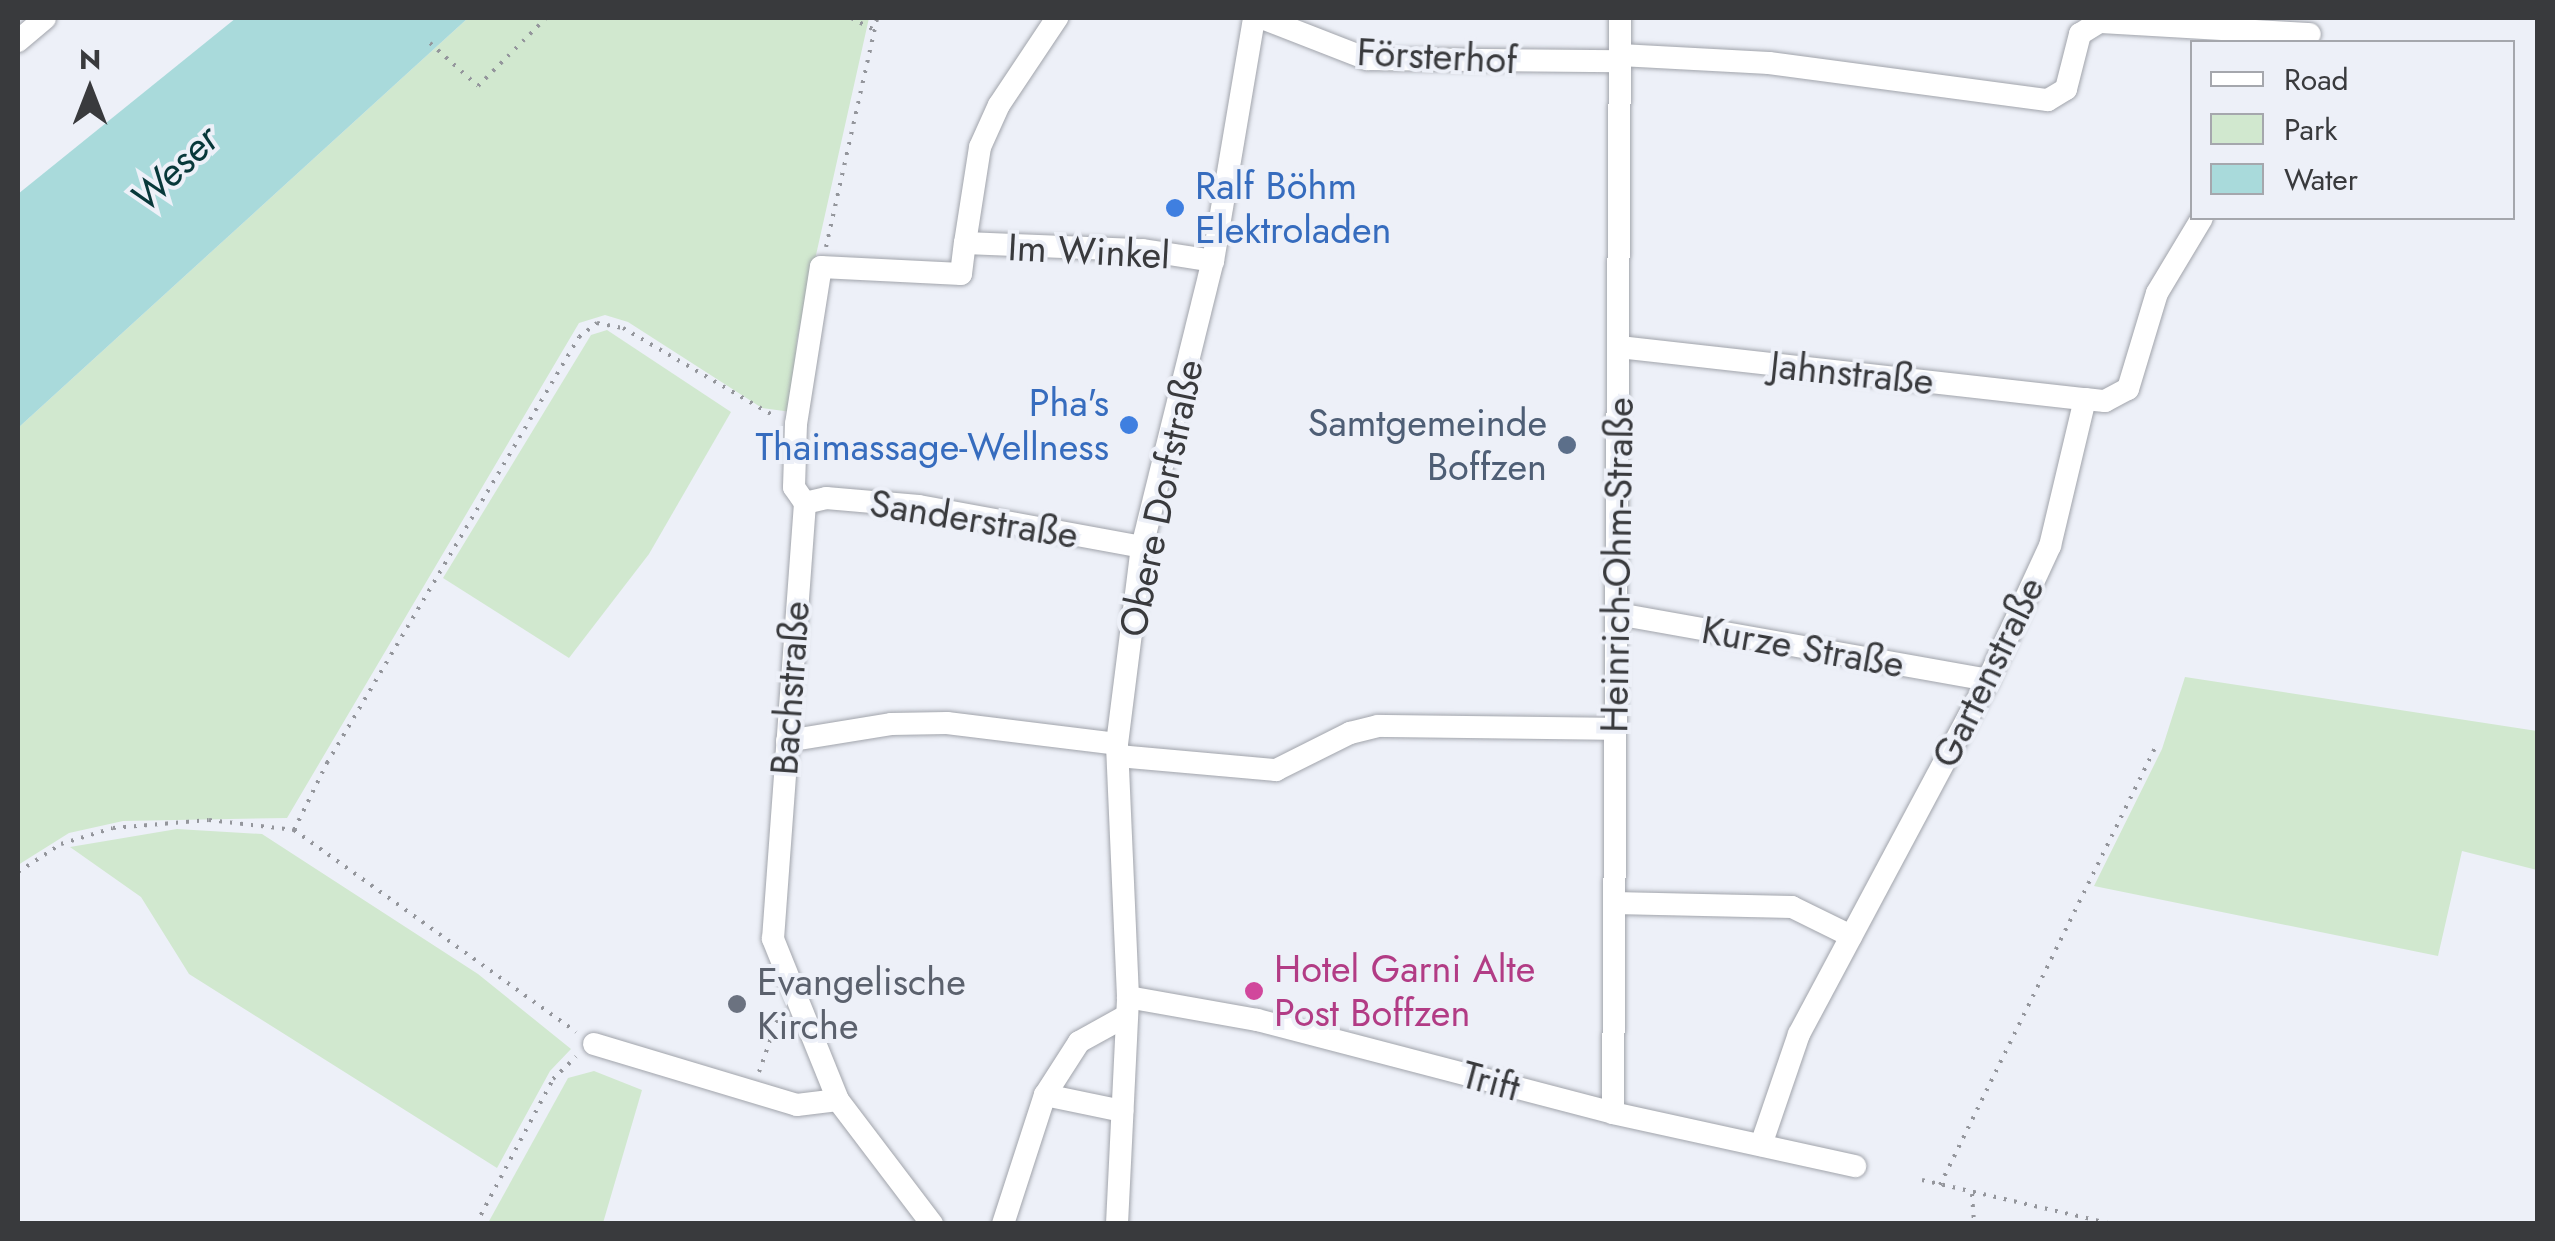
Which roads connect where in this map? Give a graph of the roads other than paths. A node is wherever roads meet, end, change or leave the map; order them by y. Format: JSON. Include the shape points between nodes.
{"nodes":[{"id":1,"x":45,"y":18,"type":"edge"},
{"id":2,"x":1057,"y":18,"type":"edge"},
{"id":3,"x":1254,"y":18,"type":"edge"},
{"id":4,"x":1262,"y":18,"type":"edge"},
{"id":5,"x":1620,"y":18,"type":"edge"},
{"id":6,"x":2311,"y":31,"type":"edge"},
{"id":7,"x":18,"y":41,"type":"edge"},
{"id":8,"x":1620,"y":58,"type":"junction"},
{"id":9,"x":2201,"y":220,"type":"edge"},
{"id":10,"x":965,"y":243,"type":"junction"},
{"id":11,"x":1212,"y":261,"type":"junction"},
{"id":12,"x":821,"y":268,"type":"joint"},
{"id":13,"x":1619,"y":347,"type":"junction"},
{"id":14,"x":2084,"y":399,"type":"junction"},
{"id":15,"x":805,"y":503,"type":"junction"},
{"id":16,"x":1142,"y":547,"type":"junction"},
{"id":17,"x":1618,"y":614,"type":"junction"},
{"id":18,"x":1988,"y":680,"type":"junction"},
{"id":19,"x":1615,"y":729,"type":"junction"},
{"id":20,"x":788,"y":741,"type":"junction"},
{"id":21,"x":1118,"y":750,"type":"junction"},
{"id":22,"x":1614,"y":904,"type":"junction"},
{"id":23,"x":1851,"y":936,"type":"junction"},
{"id":24,"x":1127,"y":1006,"type":"junction"},
{"id":25,"x":594,"y":1044,"type":"road end"},
{"id":26,"x":1045,"y":1095,"type":"junction"},
{"id":27,"x":838,"y":1100,"type":"junction"},
{"id":28,"x":1122,"y":1111,"type":"junction"},
{"id":29,"x":1613,"y":1113,"type":"junction"},
{"id":30,"x":1761,"y":1146,"type":"junction"},
{"id":31,"x":1854,"y":1166,"type":"dead end"},
{"id":32,"x":932,"y":1224,"type":"edge"},
{"id":33,"x":1003,"y":1224,"type":"edge"},
{"id":34,"x":1117,"y":1224,"type":"edge"}],
"edges":[{"from":1,"to":7,"type":"street"},
{"from":2,"to":10,"type":"street","name":"Im Winkel","via":[[999,105],[980,147]]},
{"from":3,"to":11,"type":"street","name":"Obere Dorfstraße"},
{"from":4,"to":8,"type":"street","name":"Försterhof","via":[[1367,59]]},
{"from":5,"to":8,"type":"street","name":"Heinrich-Ohm-Straße"},
{"from":6,"to":8,"type":"street","via":[[2099,22],[2080,34],[2066,89],[2048,100],[1769,62]]},
{"from":8,"to":13,"type":"street","name":"Heinrich-Ohm-Straße"},
{"from":9,"to":14,"type":"street","via":[[2158,293],[2128,388],[2105,401]]},
{"from":10,"to":11,"type":"street","name":"Im Winkel","via":[[1143,250]]},
{"from":10,"to":12,"type":"street","name":"Im Winkel","via":[[961,274]]},
{"from":11,"to":16,"type":"street","name":"Obere Dorfstraße"},
{"from":12,"to":15,"type":"street","name":"Bachstraße","via":[[796,424],[794,487]]},
{"from":13,"to":14,"type":"street","name":"Jahnstraße"},
{"from":13,"to":17,"type":"street","name":"Heinrich-Ohm-Straße"},
{"from":14,"to":18,"type":"street","name":"Gartenstraße","via":[[2070,486],[2050,546]]},
{"from":15,"to":16,"type":"street","name":"Sanderstraße","via":[[826,498],[919,506]]},
{"from":15,"to":20,"type":"street","name":"Bachstraße"},
{"from":16,"to":21,"type":"street","name":"Obere Dorfstraße"},
{"from":17,"to":18,"type":"street","name":"Kurze Straße"},
{"from":17,"to":19,"type":"street","name":"Heinrich-Ohm-Straße"},
{"from":18,"to":23,"type":"street","name":"Gartenstraße"},
{"from":19,"to":21,"type":"street","via":[[1378,726],[1276,770]]},
{"from":19,"to":22,"type":"street","name":"Heinrich-Ohm-Straße"},
{"from":20,"to":21,"type":"street","via":[[891,724],[947,723]]},
{"from":20,"to":27,"type":"street","name":"Bachstraße","via":[[773,939]]},
{"from":21,"to":24,"type":"street","name":"Obere Dorfstraße"},
{"from":22,"to":23,"type":"street","via":[[1780,906]]},
{"from":22,"to":29,"type":"street","name":"Heinrich-Ohm-Straße"},
{"from":23,"to":30,"type":"street","name":"Gartenstraße","via":[[1786,1065]]},
{"from":24,"to":26,"type":"street","via":[[1079,1042]]},
{"from":24,"to":28,"type":"street","name":"Obere Dorfstraße"},
{"from":24,"to":29,"type":"street","name":"Trift","via":[[1257,1020]]},
{"from":25,"to":27,"type":"street","via":[[796,1105]]},
{"from":26,"to":28,"type":"street"},
{"from":26,"to":33,"type":"street"},
{"from":27,"to":32,"type":"street","name":"Bachstraße"},
{"from":28,"to":34,"type":"street","name":"Obere Dorfstraße"},
{"from":29,"to":30,"type":"street","name":"Trift"},
{"from":30,"to":31,"type":"street","name":"Trift"}]}
